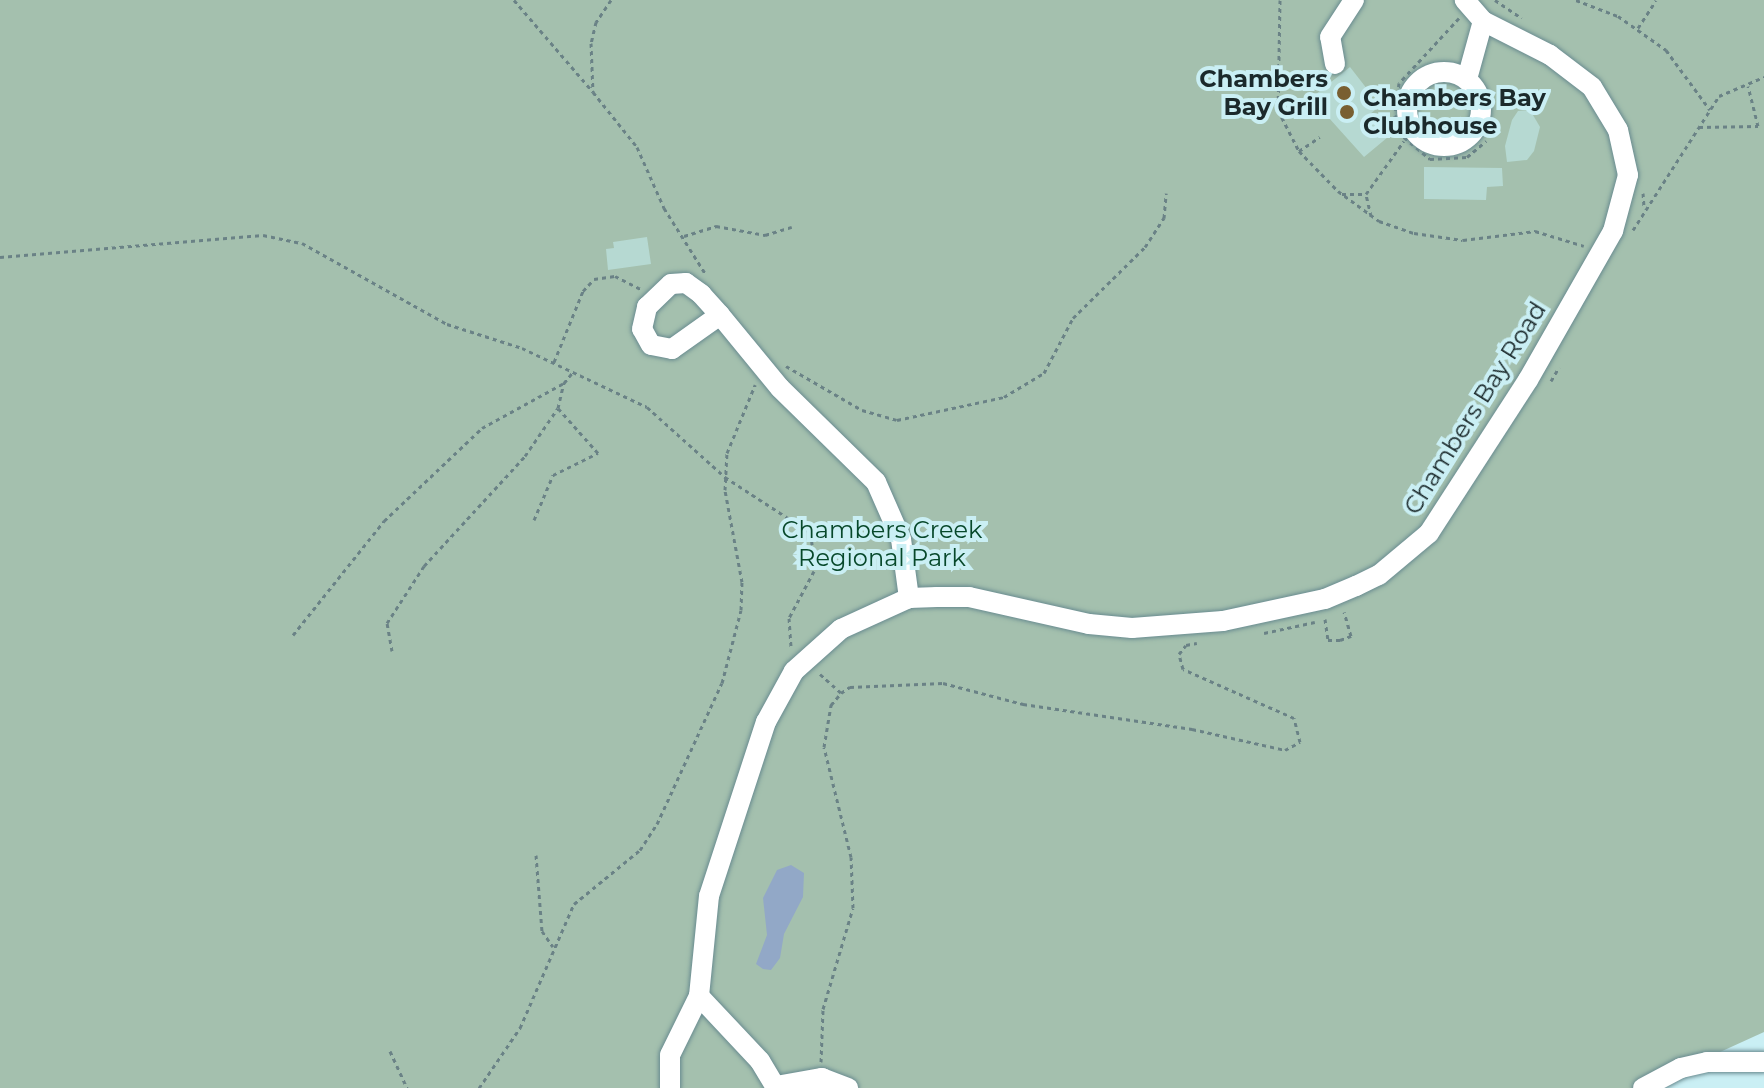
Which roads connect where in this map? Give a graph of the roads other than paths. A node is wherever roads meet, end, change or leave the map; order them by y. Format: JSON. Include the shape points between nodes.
{"nodes":[{"id":1,"x":1354,"y":0,"type":"edge"},
{"id":2,"x":1473,"y":9,"type":"edge"},
{"id":3,"x":1335,"y":64,"type":"dead end"},
{"id":4,"x":1467,"y":79,"type":"dead end"},
{"id":5,"x":720,"y":315,"type":"junction"},
{"id":6,"x":909,"y":598,"type":"junction"},
{"id":7,"x":699,"y":996,"type":"junction"},
{"id":8,"x":1764,"y":1062,"type":"edge"},
{"id":9,"x":776,"y":1087,"type":"edge"},
{"id":10,"x":670,"y":1088,"type":"edge"},
{"id":11,"x":848,"y":1088,"type":"edge"},
{"id":12,"x":1643,"y":1088,"type":"edge"}],
"edges":[{"from":1,"to":3,"type":"street","via":[[1330,37]]},
{"from":2,"to":4,"type":"street"},
{"from":2,"to":6,"type":"street","name":"Chambers Bay Road","via":[[1592,87],[1618,130],[1627,188],[1613,231],[1528,380],[1429,533],[1379,575],[1356,586],[1325,599],[1223,621],[1132,628],[1089,624],[969,597]]},
{"from":5,"to":5,"type":"street","via":[[686,283],[671,284],[653,299],[642,329],[656,348],[680,345]]},
{"from":5,"to":6,"type":"street","via":[[882,491],[901,539]]},
{"from":6,"to":7,"type":"street","name":"Chambers Bay Road","via":[[824,641],[779,694],[709,896]]},
{"from":7,"to":9,"type":"street","via":[[719,1012]]},
{"from":7,"to":10,"type":"street","via":[[670,1055]]},
{"from":8,"to":12,"type":"street","via":[[1707,1062],[1681,1068]]},
{"from":9,"to":11,"type":"street","via":[[822,1078]]}]}
